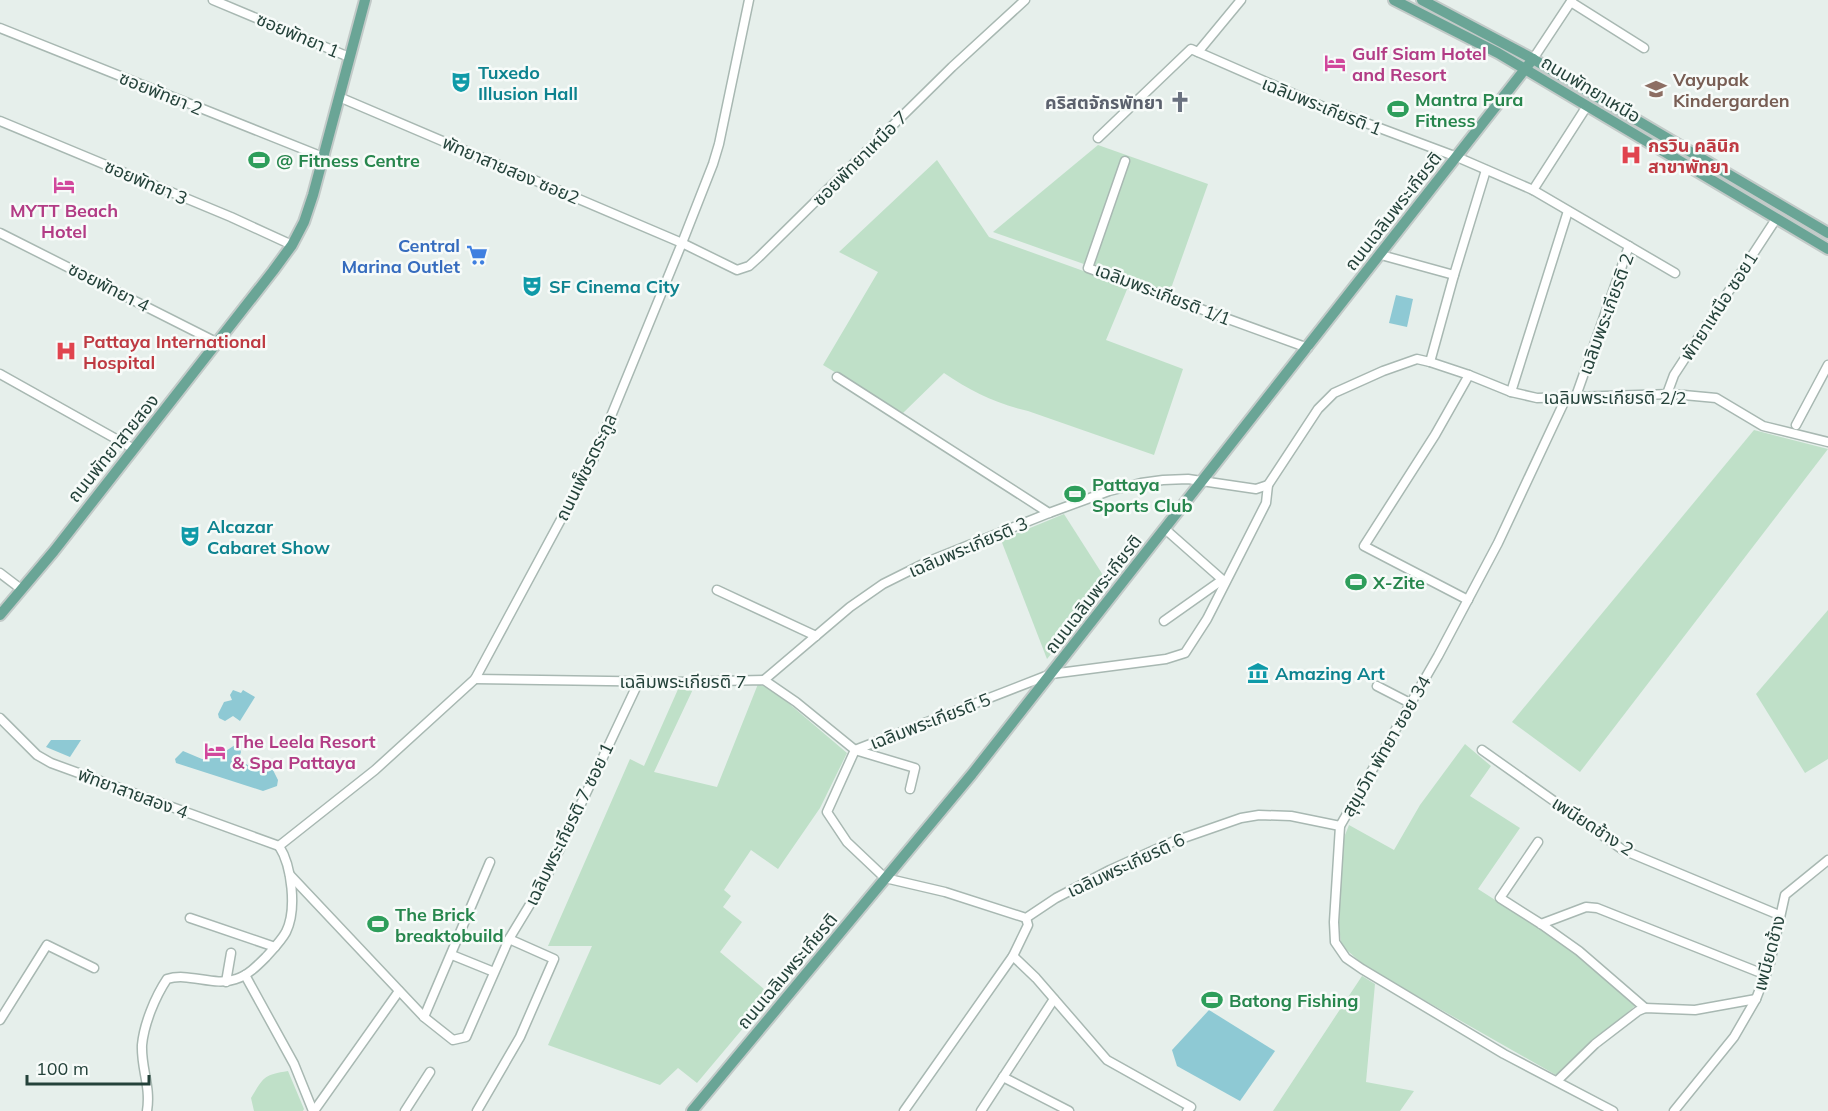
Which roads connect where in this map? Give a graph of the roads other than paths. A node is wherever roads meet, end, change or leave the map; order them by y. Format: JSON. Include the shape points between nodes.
{"nodes":[{"id":1,"x":213,"y":0,"type":"edge"},
{"id":2,"x":365,"y":0,"type":"edge"},
{"id":3,"x":749,"y":0,"type":"edge"},
{"id":4,"x":1025,"y":0,"type":"edge"},
{"id":5,"x":1241,"y":0,"type":"edge"},
{"id":6,"x":1394,"y":0,"type":"edge"},
{"id":7,"x":1422,"y":0,"type":"edge"},
{"id":8,"x":1572,"y":1,"type":"edge"},
{"id":9,"x":0,"y":28,"type":"edge"},
{"id":10,"x":1644,"y":48,"type":"dead end"},
{"id":11,"x":1194,"y":51,"type":"junction"},
{"id":12,"x":349,"y":57,"type":"junction"},
{"id":13,"x":1533,"y":59,"type":"junction"},
{"id":14,"x":1526,"y":69,"type":"junction"},
{"id":15,"x":339,"y":97,"type":"junction"},
{"id":16,"x":1587,"y":106,"type":"junction"},
{"id":17,"x":0,"y":121,"type":"edge"},
{"id":18,"x":1098,"y":138,"type":"dead end"},
{"id":19,"x":323,"y":157,"type":"junction"},
{"id":20,"x":1456,"y":157,"type":"junction"},
{"id":21,"x":1125,"y":161,"type":"dead end"},
{"id":22,"x":1486,"y":170,"type":"junction"},
{"id":23,"x":1533,"y":190,"type":"junction"},
{"id":24,"x":1568,"y":211,"type":"junction"},
{"id":25,"x":1776,"y":219,"type":"junction"},
{"id":26,"x":0,"y":232,"type":"edge"},
{"id":27,"x":1828,"y":232,"type":"edge"},
{"id":28,"x":682,"y":243,"type":"junction"},
{"id":29,"x":292,"y":245,"type":"junction"},
{"id":30,"x":1629,"y":246,"type":"junction"},
{"id":31,"x":1828,"y":249,"type":"edge"},
{"id":32,"x":1381,"y":255,"type":"junction"},
{"id":33,"x":1675,"y":273,"type":"dead end"},
{"id":34,"x":1454,"y":275,"type":"junction"},
{"id":35,"x":218,"y":343,"type":"junction"},
{"id":36,"x":1308,"y":348,"type":"junction"},
{"id":37,"x":1430,"y":362,"type":"junction"},
{"id":38,"x":1828,"y":365,"type":"edge"},
{"id":39,"x":0,"y":374,"type":"edge"},
{"id":40,"x":1468,"y":375,"type":"junction"},
{"id":41,"x":837,"y":377,"type":"dead end"},
{"id":42,"x":1511,"y":392,"type":"junction"},
{"id":43,"x":1667,"y":394,"type":"junction"},
{"id":44,"x":1576,"y":396,"type":"junction"},
{"id":45,"x":1566,"y":398,"type":"junction"},
{"id":46,"x":1796,"y":425,"type":"dead end"},
{"id":47,"x":1828,"y":442,"type":"edge"},
{"id":48,"x":134,"y":449,"type":"junction"},
{"id":49,"x":1202,"y":482,"type":"junction"},
{"id":50,"x":1268,"y":485,"type":"junction"},
{"id":51,"x":1048,"y":513,"type":"junction"},
{"id":52,"x":1165,"y":529,"type":"junction"},
{"id":53,"x":0,"y":573,"type":"edge"},
{"id":54,"x":1224,"y":581,"type":"junction"},
{"id":55,"x":21,"y":589,"type":"junction"},
{"id":56,"x":717,"y":590,"type":"dead end"},
{"id":57,"x":1468,"y":600,"type":"junction"},
{"id":58,"x":0,"y":615,"type":"edge"},
{"id":59,"x":1164,"y":621,"type":"dead end"},
{"id":60,"x":816,"y":636,"type":"junction"},
{"id":61,"x":1052,"y":674,"type":"junction"},
{"id":62,"x":475,"y":679,"type":"junction"},
{"id":63,"x":639,"y":681,"type":"junction"},
{"id":64,"x":764,"y":681,"type":"junction"},
{"id":65,"x":1377,"y":686,"type":"dead end"},
{"id":66,"x":1410,"y":703,"type":"junction"},
{"id":67,"x":0,"y":718,"type":"edge"},
{"id":68,"x":855,"y":750,"type":"junction"},
{"id":69,"x":1482,"y":750,"type":"dead end"},
{"id":70,"x":910,"y":789,"type":"dead end"},
{"id":71,"x":1340,"y":826,"type":"junction"},
{"id":72,"x":1538,"y":842,"type":"dead end"},
{"id":73,"x":279,"y":846,"type":"junction"},
{"id":74,"x":1828,"y":860,"type":"edge"},
{"id":75,"x":490,"y":862,"type":"dead end"},
{"id":76,"x":290,"y":875,"type":"junction"},
{"id":77,"x":885,"y":878,"type":"junction"},
{"id":78,"x":1779,"y":915,"type":"junction"},
{"id":79,"x":190,"y":918,"type":"dead end"},
{"id":80,"x":1026,"y":918,"type":"junction"},
{"id":81,"x":1541,"y":924,"type":"junction"},
{"id":82,"x":509,"y":939,"type":"junction"},
{"id":83,"x":275,"y":947,"type":"junction"},
{"id":84,"x":231,"y":953,"type":"dead end"},
{"id":85,"x":452,"y":955,"type":"junction"},
{"id":86,"x":1013,"y":956,"type":"junction"},
{"id":87,"x":94,"y":968,"type":"dead end"},
{"id":88,"x":494,"y":972,"type":"junction"},
{"id":89,"x":245,"y":975,"type":"junction"},
{"id":90,"x":1766,"y":975,"type":"junction"},
{"id":91,"x":226,"y":982,"type":"junction"},
{"id":92,"x":399,"y":991,"type":"junction"},
{"id":93,"x":1054,"y":999,"type":"junction"},
{"id":94,"x":1756,"y":999,"type":"junction"},
{"id":95,"x":1645,"y":1008,"type":"junction"},
{"id":96,"x":424,"y":1017,"type":"junction"},
{"id":97,"x":0,"y":1020,"type":"edge"},
{"id":98,"x":430,"y":1072,"type":"dead end"},
{"id":99,"x":1003,"y":1077,"type":"junction"},
{"id":100,"x":1557,"y":1081,"type":"junction"},
{"id":101,"x":147,"y":1111,"type":"edge"},
{"id":102,"x":314,"y":1111,"type":"edge"},
{"id":103,"x":405,"y":1111,"type":"edge"},
{"id":104,"x":477,"y":1111,"type":"edge"},
{"id":105,"x":692,"y":1111,"type":"edge"},
{"id":106,"x":904,"y":1111,"type":"edge"},
{"id":107,"x":981,"y":1111,"type":"edge"},
{"id":108,"x":1069,"y":1111,"type":"edge"},
{"id":109,"x":1187,"y":1111,"type":"edge"},
{"id":110,"x":1613,"y":1111,"type":"edge"},
{"id":111,"x":1674,"y":1111,"type":"edge"}],
"edges":[{"from":1,"to":12,"type":"street","name":"ซอยพัทยา 1"},
{"from":2,"to":12,"type":"main road","name":"ถนนพัทยาสายสอง"},
{"from":3,"to":28,"type":"street","name":"ถนนเพ็ชรตระกูล","via":[[719,144]]},
{"from":4,"to":28,"type":"street","name":"ซอยพัทยาเหนือ 7","via":[[748,266],[737,270]]},
{"from":5,"to":11,"type":"street"},
{"from":6,"to":14,"type":"main road","name":"ถนนพัทยาเหนือ"},
{"from":7,"to":13,"type":"main road","name":"ถนนพัทยาเหนือ"},
{"from":8,"to":10,"type":"street"},
{"from":8,"to":13,"type":"street","name":"ถนนเฉลิมพระเกียรติ"},
{"from":9,"to":19,"type":"street","name":"ซอยพัทยา 2"},
{"from":11,"to":18,"type":"street"},
{"from":11,"to":20,"type":"street","name":"เฉลิมพระเกียรติ 1","via":[[1336,112]]},
{"from":12,"to":15,"type":"main road","name":"ถนนพัทยาสายสอง"},
{"from":13,"to":14,"type":"main road","name":"ถนนเฉลิมพระเกียรติ"},
{"from":13,"to":27,"type":"main road","name":"ถนนพัทยาเหนือ"},
{"from":14,"to":16,"type":"main road","name":"ถนนพัทยาเหนือ"},
{"from":14,"to":20,"type":"main road","name":"ถนนเฉลิมพระเกียรติ"},
{"from":15,"to":19,"type":"main road","name":"ถนนพัทยาสายสอง"},
{"from":15,"to":28,"type":"street","name":"พัทยาสายสอง ซอย2"},
{"from":16,"to":23,"type":"street"},
{"from":16,"to":25,"type":"main road","name":"ถนนพัทยาเหนือ"},
{"from":17,"to":29,"type":"street","name":"ซอยพัทยา 3"},
{"from":19,"to":29,"type":"main road","name":"ถนนพัทยาสายสอง","via":[[304,222]]},
{"from":20,"to":22,"type":"street","name":"เฉลิมพระเกียรติ 1"},
{"from":20,"to":32,"type":"main road","name":"ถนนเฉลิมพระเกียรติ"},
{"from":21,"to":36,"type":"street","name":"เฉลิมพระเกียรติ 1/1","via":[[1088,268]]},
{"from":22,"to":23,"type":"street","name":"เฉลิมพระเกียรติ 1"},
{"from":22,"to":34,"type":"street"},
{"from":23,"to":24,"type":"street","name":"เฉลิมพระเกียรติ 1"},
{"from":24,"to":30,"type":"street","name":"เฉลิมพระเกียรติ 1"},
{"from":24,"to":42,"type":"street"},
{"from":25,"to":31,"type":"main road","name":"ถนนพัทยาเหนือ"},
{"from":25,"to":43,"type":"street","name":"พัทยาเหนือ ซอย1","via":[[1674,375]]},
{"from":26,"to":35,"type":"street","name":"ซอยพัทยา 4"},
{"from":28,"to":62,"type":"street","name":"ถนนเพ็ชรตระกูล","via":[[592,460]]},
{"from":29,"to":35,"type":"main road","name":"ถนนพัทยาสายสอง"},
{"from":30,"to":33,"type":"street","name":"เฉลิมพระเกียรติ 2"},
{"from":30,"to":44,"type":"street","name":"เฉลิมพระเกียรติ 2"},
{"from":32,"to":34,"type":"street"},
{"from":32,"to":36,"type":"main road","name":"ถนนเฉลิมพระเกียรติ"},
{"from":34,"to":37,"type":"street"},
{"from":35,"to":48,"type":"main road","name":"ถนนพัทยาสายสอง"},
{"from":36,"to":49,"type":"main road","name":"ถนนเฉลิมพระเกียรติ"},
{"from":37,"to":40,"type":"street","name":"เฉลิมพระเกียรติ 2/2"},
{"from":37,"to":50,"type":"street","name":"เฉลิมพระเกียรติ 2/2","via":[[1417,359],[1334,393],[1318,409]]},
{"from":38,"to":46,"type":"street"},
{"from":39,"to":48,"type":"street"},
{"from":40,"to":42,"type":"street","name":"เฉลิมพระเกียรติ 2/2"},
{"from":40,"to":57,"type":"street","via":[[1364,546]]},
{"from":41,"to":51,"type":"street"},
{"from":42,"to":45,"type":"street","name":"เฉลิมพระเกียรติ 2/2","via":[[1537,398]]},
{"from":43,"to":44,"type":"street","name":"เฉลิมพระเกียรติ 2/2"},
{"from":43,"to":47,"type":"street","name":"เฉลิมพระเกียรติ 2/2","via":[[1716,398],[1763,426]]},
{"from":44,"to":45,"type":"street","name":"เฉลิมพระเกียรติ 2/2"},
{"from":45,"to":57,"type":"street","name":"สุขุมวิท พัทยา ซอย 34"},
{"from":48,"to":55,"type":"main road","name":"ถนนพัทยาสายสอง"},
{"from":49,"to":50,"type":"street","via":[[1256,489]]},
{"from":49,"to":51,"type":"street","name":"เฉลิมพระเกียรติ 3","via":[[1188,479],[1141,483]]},
{"from":49,"to":52,"type":"main road","name":"ถนนเฉลิมพระเกียรติ"},
{"from":50,"to":54,"type":"street","name":"เฉลิมพระเกียรติ 2/2","via":[[1266,503]]},
{"from":51,"to":60,"type":"street","name":"เฉลิมพระเกียรติ 3","via":[[883,584]]},
{"from":52,"to":54,"type":"street"},
{"from":52,"to":61,"type":"main road","name":"ถนนเฉลิมพระเกียรติ"},
{"from":53,"to":55,"type":"street"},
{"from":54,"to":59,"type":"street"},
{"from":54,"to":61,"type":"street","name":"เฉลิมพระเกียรติ 5","via":[[1207,619],[1185,653]]},
{"from":55,"to":58,"type":"main road","name":"ถนนพัทยาสายสอง"},
{"from":56,"to":60,"type":"street"},
{"from":57,"to":66,"type":"street","name":"สุขุมวิท พัทยา ซอย 34"},
{"from":60,"to":64,"type":"street","name":"เฉลิมพระเกียรติ 3"},
{"from":61,"to":68,"type":"street","name":"เฉลิมพระเกียรติ 5"},
{"from":61,"to":77,"type":"main road","name":"ถนนเฉลิมพระเกียรติ"},
{"from":62,"to":63,"type":"street","name":"เฉลิมพระเกียรติ 7"},
{"from":62,"to":73,"type":"street","name":"ถนนเพ็ชรตระกูล","via":[[375,770]]},
{"from":63,"to":64,"type":"street","name":"เฉลิมพระเกียรติ 7"},
{"from":63,"to":82,"type":"street","name":"เฉลิมพระเกียรติ 7 ซอย 1","via":[[546,878]]},
{"from":64,"to":68,"type":"street","name":"เฉลิมพระเกียรติ 7"},
{"from":65,"to":66,"type":"street"},
{"from":66,"to":71,"type":"street","name":"สุขุมวิท พัทยา ซอย 34"},
{"from":67,"to":73,"type":"street","name":"พัทยาสายสอง 4","via":[[37,755],[51,763]]},
{"from":68,"to":70,"type":"street","name":"เฉลิมพระเกียรติ 5","via":[[915,768]]},
{"from":68,"to":77,"type":"street","via":[[826,812],[847,842]]},
{"from":69,"to":78,"type":"street","name":"เพนียดช้าง 2","via":[[1623,850]]},
{"from":71,"to":80,"type":"street","name":"เฉลิมพระเกียรติ 6","via":[[1292,816],[1241,819],[1172,842],[1110,870]]},
{"from":71,"to":100,"type":"street","name":"สุขุมวิท พัทยา ซอย 34","via":[[1334,922],[1335,942],[1340,950],[1362,969]]},
{"from":72,"to":81,"type":"street","via":[[1500,898]]},
{"from":73,"to":76,"type":"street"},
{"from":74,"to":78,"type":"street","name":"เพนียดช้าง","via":[[1785,895]]},
{"from":75,"to":85,"type":"street"},
{"from":76,"to":83,"type":"street","via":[[288,926]]},
{"from":76,"to":92,"type":"street","name":"เฉลิมพระเกียรติ 7 ซอย 1"},
{"from":77,"to":80,"type":"street"},
{"from":77,"to":105,"type":"main road","name":"ถนนเฉลิมพระเกียรติ"},
{"from":78,"to":90,"type":"street","name":"เพนียดช้าง"},
{"from":79,"to":83,"type":"street"},
{"from":80,"to":86,"type":"street","via":[[1029,925]]},
{"from":81,"to":90,"type":"street","via":[[1586,907],[1597,908]]},
{"from":81,"to":95,"type":"street"},
{"from":82,"to":88,"type":"street","name":"เฉลิมพระเกียรติ 7 ซอย 1"},
{"from":82,"to":104,"type":"street","via":[[554,959],[520,1037]]},
{"from":83,"to":89,"type":"street"},
{"from":84,"to":91,"type":"street"},
{"from":85,"to":88,"type":"street"},
{"from":85,"to":96,"type":"street"},
{"from":86,"to":93,"type":"street"},
{"from":86,"to":106,"type":"street"},
{"from":87,"to":97,"type":"street","via":[[47,945]]},
{"from":88,"to":96,"type":"street","name":"เฉลิมพระเกียรติ 7 ซอย 1","via":[[466,1037],[453,1040]]},
{"from":89,"to":91,"type":"street"},
{"from":89,"to":102,"type":"street","via":[[294,1064]]},
{"from":90,"to":94,"type":"street","name":"เพนียดช้าง"},
{"from":91,"to":101,"type":"street","via":[[177,976],[162,985],[142,1045],[149,1097]]},
{"from":92,"to":96,"type":"street","name":"เฉลิมพระเกียรติ 7 ซอย 1"},
{"from":92,"to":102,"type":"street"},
{"from":93,"to":99,"type":"street"},
{"from":93,"to":109,"type":"street","via":[[1107,1060],[1191,1107]]},
{"from":94,"to":95,"type":"street","via":[[1695,1010]]},
{"from":94,"to":111,"type":"street","name":"เพนียดช้าง","via":[[1734,1037]]},
{"from":95,"to":100,"type":"street","via":[[1595,1044]]},
{"from":98,"to":103,"type":"street"},
{"from":99,"to":107,"type":"street"},
{"from":99,"to":108,"type":"street"},
{"from":100,"to":110,"type":"street","name":"สุขุมวิท พัทยา ซอย 34"}]}
